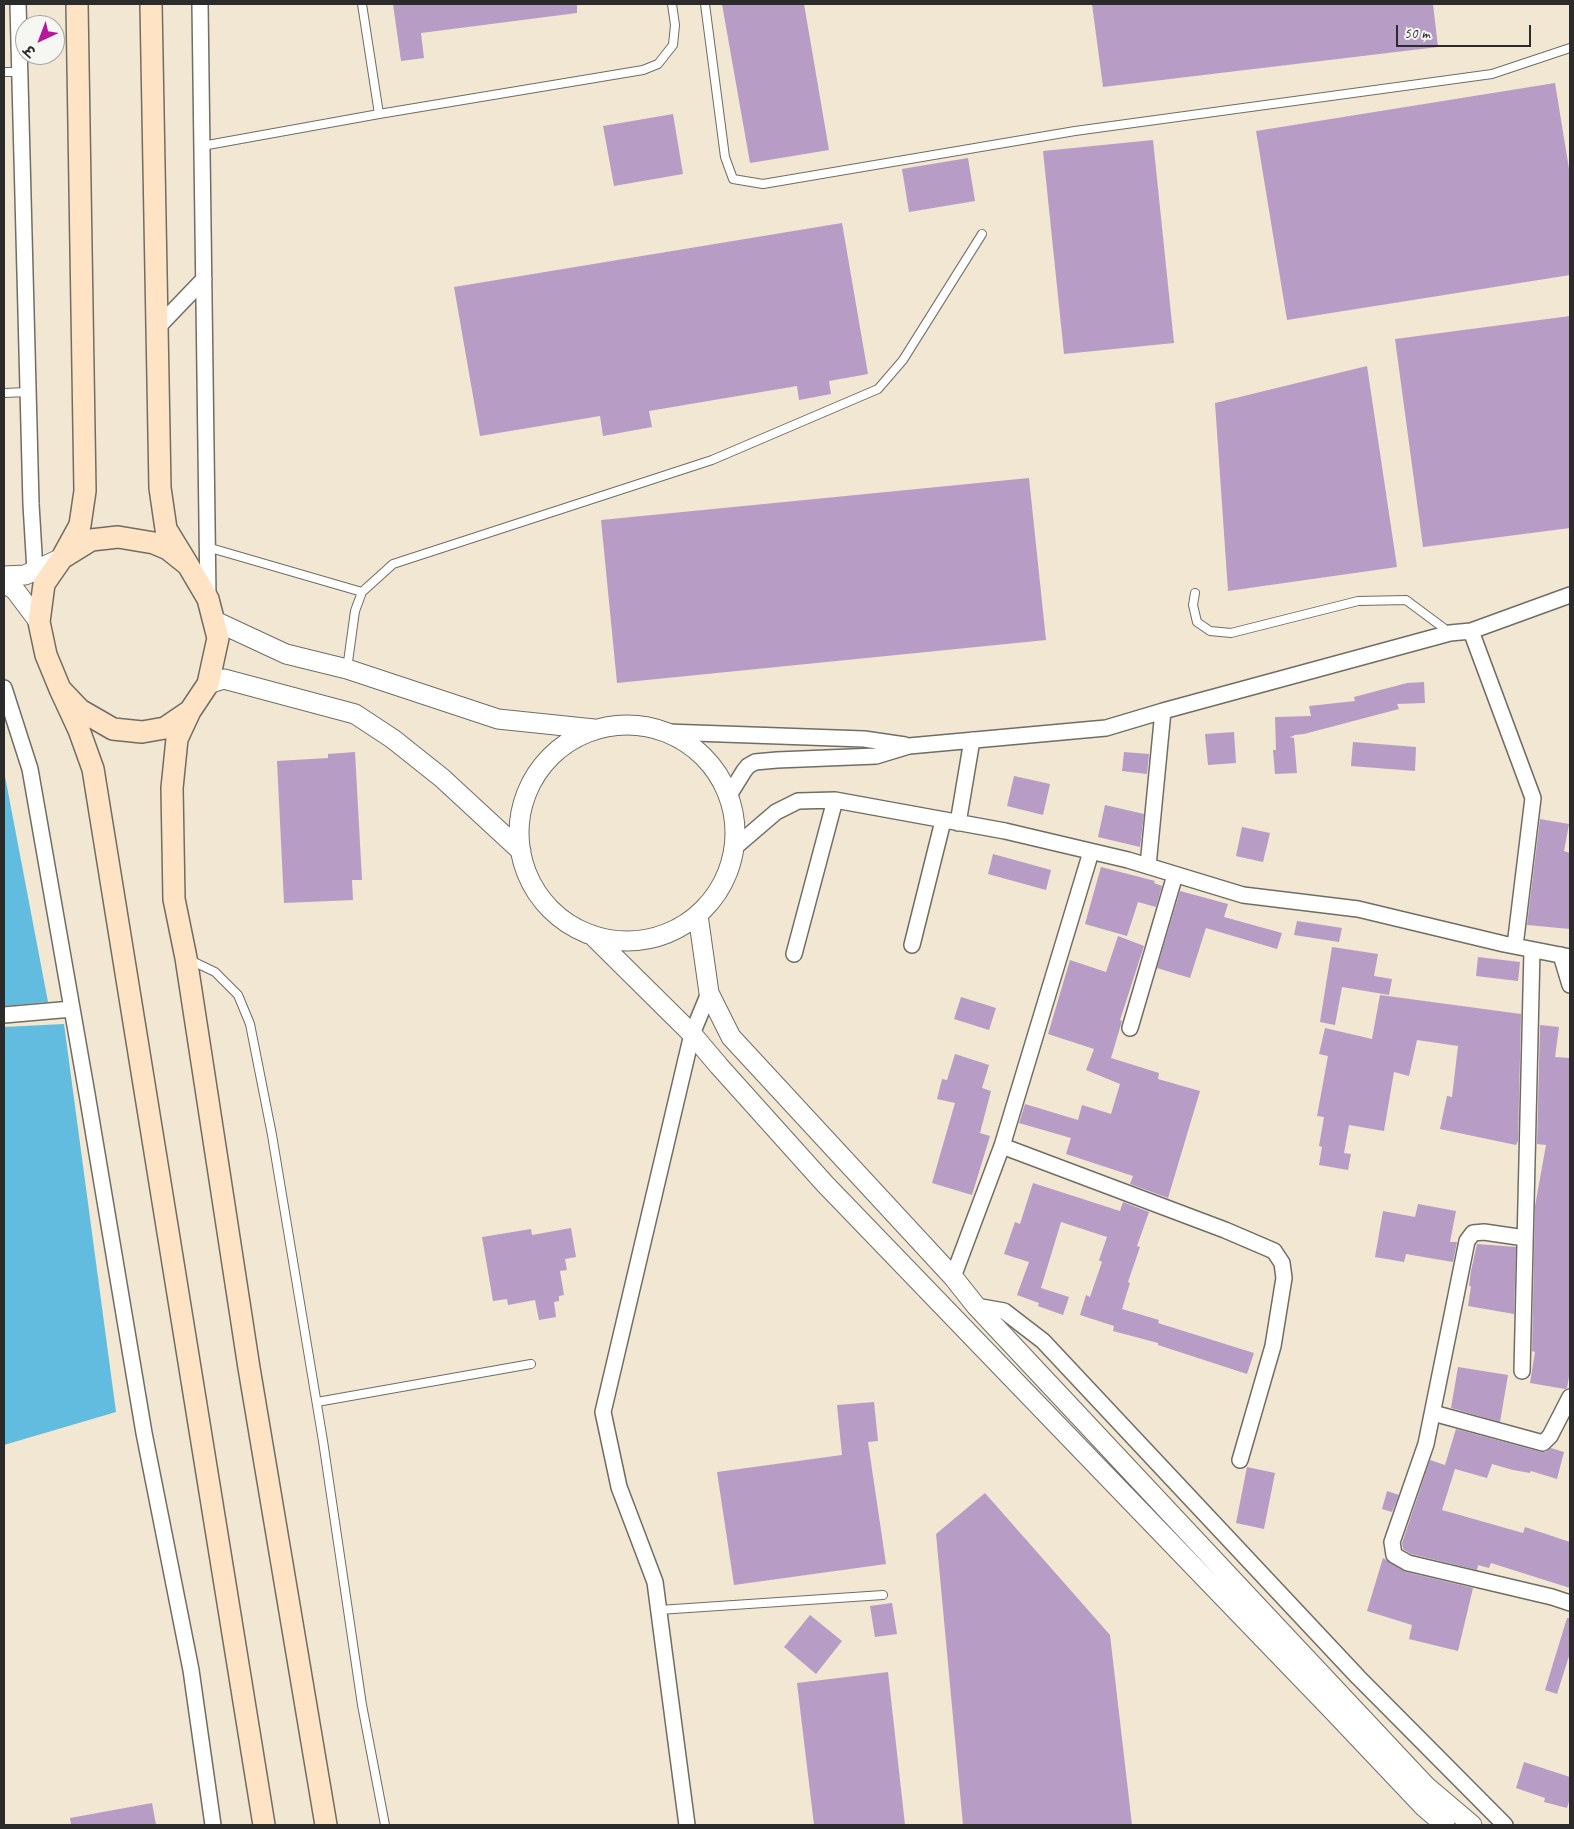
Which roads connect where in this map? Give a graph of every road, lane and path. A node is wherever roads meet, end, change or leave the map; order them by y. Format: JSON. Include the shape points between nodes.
{"nodes":[{"id":1,"x":18,"y":4,"type":"edge"},
{"id":2,"x":76,"y":4,"type":"edge"},
{"id":3,"x":151,"y":4,"type":"edge"},
{"id":4,"x":200,"y":4,"type":"edge"},
{"id":5,"x":362,"y":4,"type":"edge"},
{"id":6,"x":672,"y":4,"type":"edge"},
{"id":7,"x":705,"y":4,"type":"edge"},
{"id":8,"x":1570,"y":48,"type":"edge"},
{"id":9,"x":4,"y":72,"type":"edge"},
{"id":10,"x":20,"y":72,"type":"junction"},
{"id":11,"x":379,"y":114,"type":"junction"},
{"id":12,"x":202,"y":146,"type":"junction"},
{"id":13,"x":982,"y":234,"type":"dead end"},
{"id":14,"x":204,"y":279,"type":"junction"},
{"id":15,"x":157,"y":328,"type":"junction"},
{"id":16,"x":28,"y":392,"type":"junction"},
{"id":17,"x":4,"y":393,"type":"edge"},
{"id":18,"x":207,"y":547,"type":"junction"},
{"id":19,"x":62,"y":558,"type":"junction"},
{"id":20,"x":188,"y":565,"type":"junction"},
{"id":21,"x":35,"y":571,"type":"junction"},
{"id":22,"x":4,"y":576,"type":"edge"},
{"id":23,"x":4,"y":583,"type":"edge"},
{"id":24,"x":362,"y":592,"type":"junction"},
{"id":25,"x":1196,"y":593,"type":"dead end"},
{"id":26,"x":1570,"y":595,"type":"edge"},
{"id":27,"x":208,"y":598,"type":"junction"},
{"id":28,"x":213,"y":620,"type":"junction"},
{"id":29,"x":39,"y":622,"type":"junction"},
{"id":30,"x":1471,"y":631,"type":"junction"},
{"id":31,"x":1450,"y":633,"type":"junction"},
{"id":32,"x":347,"y":669,"type":"junction"},
{"id":33,"x":208,"y":684,"type":"junction"},
{"id":34,"x":4,"y":688,"type":"edge"},
{"id":35,"x":60,"y":689,"type":"junction"},
{"id":36,"x":190,"y":711,"type":"junction"},
{"id":37,"x":1163,"y":711,"type":"junction"},
{"id":38,"x":595,"y":729,"type":"junction"},
{"id":39,"x":666,"y":732,"type":"junction"},
{"id":40,"x":972,"y":740,"type":"junction"},
{"id":41,"x":909,"y":746,"type":"junction"},
{"id":42,"x":730,"y":798,"type":"junction"},
{"id":43,"x":834,"y":800,"type":"junction"},
{"id":44,"x":943,"y":821,"type":"junction"},
{"id":45,"x":958,"y":823,"type":"junction"},
{"id":46,"x":734,"y":848,"type":"junction"},
{"id":47,"x":521,"y":851,"type":"junction"},
{"id":48,"x":1090,"y":852,"type":"junction"},
{"id":49,"x":1148,"y":866,"type":"junction"},
{"id":50,"x":1174,"y":875,"type":"junction"},
{"id":51,"x":698,"y":915,"type":"junction"},
{"id":52,"x":592,"y":934,"type":"junction"},
{"id":53,"x":912,"y":945,"type":"dead end"},
{"id":54,"x":1515,"y":946,"type":"junction"},
{"id":55,"x":1532,"y":950,"type":"junction"},
{"id":56,"x":794,"y":954,"type":"dead end"},
{"id":57,"x":1566,"y":956,"type":"edge"},
{"id":58,"x":186,"y":958,"type":"junction"},
{"id":59,"x":1570,"y":985,"type":"edge"},
{"id":60,"x":709,"y":993,"type":"junction"},
{"id":61,"x":72,"y":1009,"type":"junction"},
{"id":62,"x":4,"y":1015,"type":"edge"},
{"id":63,"x":1130,"y":1028,"type":"dead end"},
{"id":64,"x":692,"y":1034,"type":"junction"},
{"id":65,"x":1002,"y":1146,"type":"junction"},
{"id":66,"x":1525,"y":1238,"type":"junction"},
{"id":67,"x":953,"y":1277,"type":"junction"},
{"id":68,"x":976,"y":1306,"type":"junction"},
{"id":69,"x":531,"y":1364,"type":"dead end"},
{"id":70,"x":1522,"y":1371,"type":"dead end"},
{"id":71,"x":1570,"y":1397,"type":"edge"},
{"id":72,"x":317,"y":1402,"type":"junction"},
{"id":73,"x":1433,"y":1413,"type":"junction"},
{"id":74,"x":1240,"y":1460,"type":"dead end"},
{"id":75,"x":883,"y":1595,"type":"dead end"},
{"id":76,"x":1570,"y":1604,"type":"edge"},
{"id":77,"x":659,"y":1610,"type":"junction"},
{"id":78,"x":213,"y":1825,"type":"edge"},
{"id":79,"x":264,"y":1825,"type":"edge"},
{"id":80,"x":326,"y":1825,"type":"edge"},
{"id":81,"x":385,"y":1825,"type":"edge"},
{"id":82,"x":687,"y":1825,"type":"edge"},
{"id":83,"x":1445,"y":1825,"type":"edge"},
{"id":84,"x":1472,"y":1825,"type":"edge"},
{"id":85,"x":1505,"y":1825,"type":"edge"}],
"edges":[{"from":1,"to":10,"type":"street"},
{"from":2,"to":19,"type":"main road","via":[[85,491],[80,525]]},
{"from":3,"to":15,"type":"main road"},
{"from":4,"to":12,"type":"street"},
{"from":5,"to":11,"type":"lane"},
{"from":6,"to":11,"type":"lane","via":[[673,45],[658,64],[651,67]]},
{"from":7,"to":8,"type":"lane","via":[[725,157],[733,179],[763,184],[1075,131],[1492,74]]},
{"from":9,"to":10,"type":"lane"},
{"from":10,"to":16,"type":"street"},
{"from":11,"to":12,"type":"lane"},
{"from":12,"to":14,"type":"street"},
{"from":13,"to":24,"type":"lane","via":[[903,360],[878,389],[712,460],[393,564]]},
{"from":14,"to":15,"type":"street"},
{"from":14,"to":18,"type":"street"},
{"from":15,"to":20,"type":"main road","via":[[160,488],[166,528]]},
{"from":16,"to":17,"type":"lane"},
{"from":16,"to":21,"type":"street"},
{"from":18,"to":24,"type":"lane"},
{"from":18,"to":27,"type":"street"},
{"from":19,"to":20,"type":"main road","via":[[91,540],[118,537],[154,543],[168,549]]},
{"from":19,"to":21,"type":"street"},
{"from":19,"to":29,"type":"main road","via":[[44,584]]},
{"from":20,"to":27,"type":"main road"},
{"from":21,"to":22,"type":"street","via":[[25,576]]},
{"from":23,"to":29,"type":"street","via":[[16,590]]},
{"from":24,"to":32,"type":"lane","via":[[355,611]]},
{"from":25,"to":31,"type":"lane","via":[[1193,605],[1197,622],[1210,631],[1231,633],[1358,601],[1406,600]]},
{"from":26,"to":30,"type":"street"},
{"from":27,"to":28,"type":"main road"},
{"from":28,"to":32,"type":"street","via":[[286,654]]},
{"from":28,"to":33,"type":"main road","via":[[218,638]]},
{"from":29,"to":35,"type":"main road","via":[[46,655]]},
{"from":30,"to":31,"type":"street"},
{"from":30,"to":54,"type":"street","via":[[1533,798]]},
{"from":31,"to":37,"type":"street"},
{"from":32,"to":38,"type":"street","via":[[498,719]]},
{"from":33,"to":36,"type":"main road"},
{"from":33,"to":47,"type":"street","via":[[224,679],[355,714],[442,778]]},
{"from":34,"to":61,"type":"street","via":[[30,769]]},
{"from":35,"to":36,"type":"main road","via":[[80,710],[113,730],[142,732],[165,728]]},
{"from":35,"to":79,"type":"main road","via":[[93,769]]},
{"from":36,"to":58,"type":"main road","via":[[177,739],[172,788],[174,899]]},
{"from":37,"to":40,"type":"street","via":[[1106,728]]},
{"from":37,"to":49,"type":"street"},
{"from":38,"to":39,"type":"street","via":[[630,724]]},
{"from":38,"to":47,"type":"street","via":[[567,742],[544,763],[528,790],[520,820]]},
{"from":39,"to":41,"type":"street","via":[[864,740]]},
{"from":39,"to":42,"type":"street","via":[[693,747],[715,770]]},
{"from":40,"to":41,"type":"street"},
{"from":40,"to":45,"type":"street"},
{"from":41,"to":42,"type":"street","via":[[876,756],[755,762],[744,771]]},
{"from":42,"to":46,"type":"street","via":[[735,823]]},
{"from":43,"to":44,"type":"street"},
{"from":43,"to":46,"type":"street","via":[[798,801],[776,812]]},
{"from":43,"to":56,"type":"street"},
{"from":44,"to":45,"type":"street"},
{"from":44,"to":53,"type":"street"},
{"from":45,"to":48,"type":"street"},
{"from":46,"to":51,"type":"street","via":[[728,873],[716,896]]},
{"from":47,"to":52,"type":"street","via":[[529,878],[545,902],[566,922]]},
{"from":48,"to":49,"type":"street"},
{"from":48,"to":65,"type":"street"},
{"from":49,"to":50,"type":"street"},
{"from":50,"to":54,"type":"street","via":[[1243,895],[1358,909]]},
{"from":50,"to":63,"type":"street"},
{"from":51,"to":52,"type":"street","via":[[674,930],[648,939],[619,940]]},
{"from":51,"to":60,"type":"street"},
{"from":52,"to":64,"type":"street"},
{"from":54,"to":55,"type":"street"},
{"from":55,"to":57,"type":"street"},
{"from":55,"to":66,"type":"street"},
{"from":57,"to":59,"type":"street"},
{"from":58,"to":72,"type":"lane","via":[[215,972],[238,995],[250,1024]]},
{"from":58,"to":80,"type":"main road","via":[[249,1368]]},
{"from":60,"to":64,"type":"street"},
{"from":60,"to":67,"type":"street","via":[[731,1037]]},
{"from":61,"to":62,"type":"street"},
{"from":61,"to":78,"type":"street","via":[[144,1433],[191,1670]]},
{"from":64,"to":77,"type":"street","via":[[604,1412],[619,1487],[655,1582]]},
{"from":64,"to":83,"type":"street","via":[[825,1184],[1424,1808]]},
{"from":65,"to":67,"type":"street"},
{"from":65,"to":74,"type":"street","via":[[1274,1251],[1282,1263],[1284,1278],[1273,1346]]},
{"from":66,"to":70,"type":"street"},
{"from":66,"to":73,"type":"street","via":[[1484,1232],[1473,1233],[1467,1242]]},
{"from":67,"to":68,"type":"street"},
{"from":68,"to":84,"type":"street","via":[[1426,1786]]},
{"from":68,"to":85,"type":"street","via":[[1004,1311],[1043,1341],[1358,1677]]},
{"from":69,"to":72,"type":"lane"},
{"from":71,"to":73,"type":"street","via":[[1543,1443]]},
{"from":72,"to":81,"type":"lane","via":[[362,1705]]},
{"from":73,"to":76,"type":"street","via":[[1426,1444],[1392,1542],[1394,1555],[1408,1563]]},
{"from":75,"to":77,"type":"lane"},
{"from":77,"to":82,"type":"street"}]}
